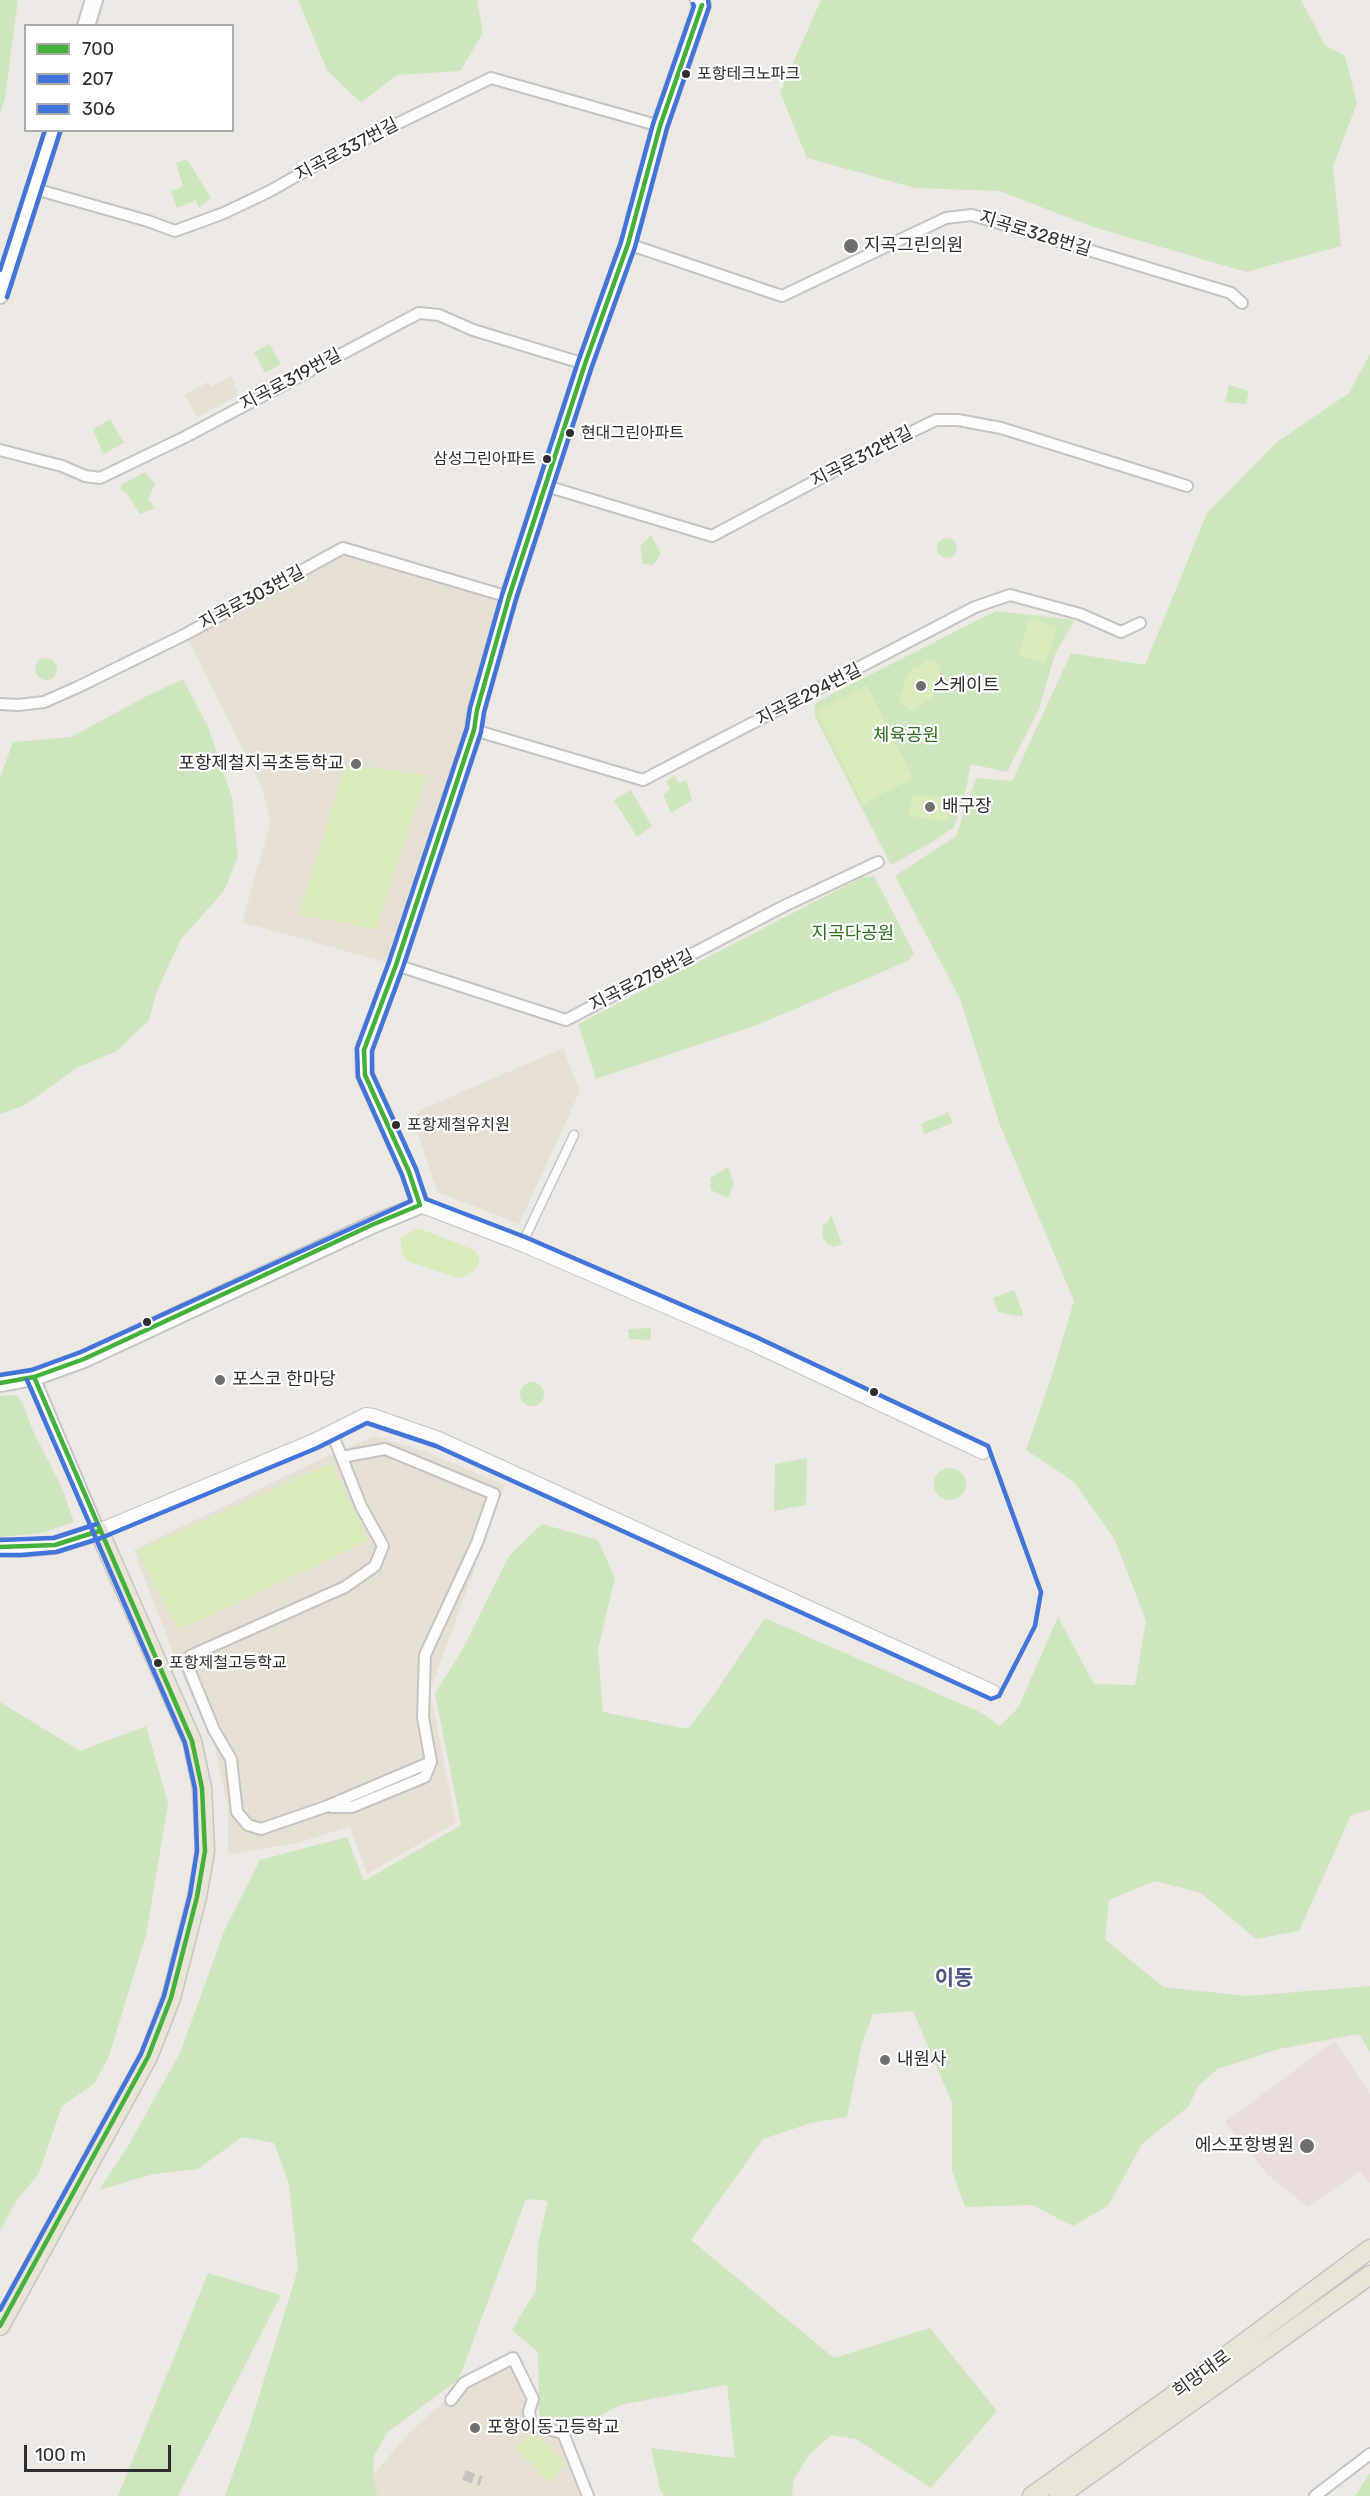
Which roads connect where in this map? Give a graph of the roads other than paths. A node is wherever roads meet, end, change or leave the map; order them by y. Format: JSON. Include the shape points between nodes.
{"nodes":[{"id":1,"x":94,"y":0,"type":"edge"},
{"id":2,"x":704,"y":2,"type":"edge"},
{"id":3,"x":87,"y":24,"type":"edge"},
{"id":4,"x":660,"y":126,"type":"junction"},
{"id":5,"x":52,"y":132,"type":"edge"},
{"id":6,"x":35,"y":189,"type":"junction"},
{"id":7,"x":628,"y":244,"type":"junction"},
{"id":8,"x":0,"y":295,"type":"edge"},
{"id":9,"x":1242,"y":303,"type":"dead end"},
{"id":10,"x":585,"y":364,"type":"junction"},
{"id":11,"x":0,"y":450,"type":"edge"},
{"id":12,"x":546,"y":486,"type":"junction"},
{"id":13,"x":1187,"y":486,"type":"dead end"},
{"id":14,"x":509,"y":597,"type":"junction"},
{"id":15,"x":1140,"y":623,"type":"dead end"},
{"id":16,"x":0,"y":704,"type":"edge"},
{"id":17,"x":474,"y":730,"type":"junction"},
{"id":18,"x":878,"y":862,"type":"dead end"},
{"id":19,"x":396,"y":964,"type":"junction"},
{"id":20,"x":574,"y":1135,"type":"dead end"},
{"id":21,"x":420,"y":1205,"type":"junction"},
{"id":22,"x":522,"y":1244,"type":"junction"},
{"id":23,"x":34,"y":1377,"type":"junction"},
{"id":24,"x":0,"y":1383,"type":"edge"},
{"id":25,"x":332,"y":1433,"type":"junction"},
{"id":26,"x":983,"y":1452,"type":"dead end"},
{"id":27,"x":342,"y":1457,"type":"junction"},
{"id":28,"x":99,"y":1531,"type":"junction"},
{"id":29,"x":0,"y":1547,"type":"edge"},
{"id":30,"x":993,"y":1692,"type":"dead end"},
{"id":31,"x":1370,"y":2249,"type":"edge"},
{"id":32,"x":1370,"y":2275,"type":"edge"},
{"id":33,"x":0,"y":2326,"type":"edge"},
{"id":34,"x":451,"y":2400,"type":"dead end"},
{"id":35,"x":1370,"y":2454,"type":"edge"},
{"id":36,"x":588,"y":2496,"type":"edge"},
{"id":37,"x":1032,"y":2496,"type":"edge"},
{"id":38,"x":1059,"y":2496,"type":"edge"},
{"id":39,"x":1315,"y":2496,"type":"edge"}],
"edges":[{"from":1,"to":3,"type":"main road"},
{"from":2,"to":4,"type":"main road"},
{"from":4,"to":6,"type":"street","name":"지곡로337번길","via":[[491,78],[335,154],[270,191],[175,231]]},
{"from":4,"to":7,"type":"main road"},
{"from":5,"to":6,"type":"main road"},
{"from":6,"to":8,"type":"main road"},
{"from":7,"to":9,"type":"street","name":"지곡로328번길","via":[[782,296],[940,221],[972,215],[1230,293]]},
{"from":7,"to":10,"type":"main road"},
{"from":10,"to":11,"type":"street","name":"지곡로319번길","via":[[473,330],[439,315],[419,314],[100,478]]},
{"from":10,"to":12,"type":"main road"},
{"from":12,"to":13,"type":"street","name":"지곡로312번길","via":[[712,536],[936,420],[958,420],[1001,428]]},
{"from":12,"to":14,"type":"main road"},
{"from":14,"to":16,"type":"street","name":"지곡로303번길","via":[[343,548],[186,634],[78,687],[44,702]]},
{"from":14,"to":17,"type":"main road"},
{"from":15,"to":17,"type":"street","name":"지곡로294번길","via":[[1120,632],[1080,614],[1010,595],[975,607],[643,780]]},
{"from":17,"to":19,"type":"main road"},
{"from":18,"to":19,"type":"street","name":"지곡로278번길","via":[[784,906],[566,1020]]},
{"from":19,"to":21,"type":"main road","via":[[364,1050],[365,1075]]},
{"from":20,"to":22,"type":"street"},
{"from":21,"to":22,"type":"street"},
{"from":21,"to":23,"type":"main road","via":[[84,1359]]},
{"from":22,"to":26,"type":"street","via":[[751,1344]]},
{"from":23,"to":24,"type":"main road"},
{"from":23,"to":28,"type":"street"},
{"from":25,"to":27,"type":"street"},
{"from":25,"to":28,"type":"street"},
{"from":25,"to":30,"type":"street","via":[[366,1414],[439,1439]]},
{"from":27,"to":27,"type":"street","via":[[382,1546],[375,1566],[345,1587],[190,1656],[186,1662],[231,1760],[237,1812],[248,1825],[261,1829],[431,1762],[423,1717],[425,1655],[477,1543],[494,1494],[385,1449]]},
{"from":28,"to":29,"type":"main road","via":[[55,1545]]},
{"from":28,"to":33,"type":"main road","via":[[192,1741],[204,1801],[205,1851],[171,1998],[148,2057]]},
{"from":31,"to":37,"type":"main road","name":"희망대로"},
{"from":32,"to":38,"type":"main road","name":"희망대로"},
{"from":34,"to":36,"type":"street","via":[[464,2383],[513,2358],[533,2399],[530,2419],[535,2426],[563,2433]]},
{"from":35,"to":39,"type":"street"}]}
